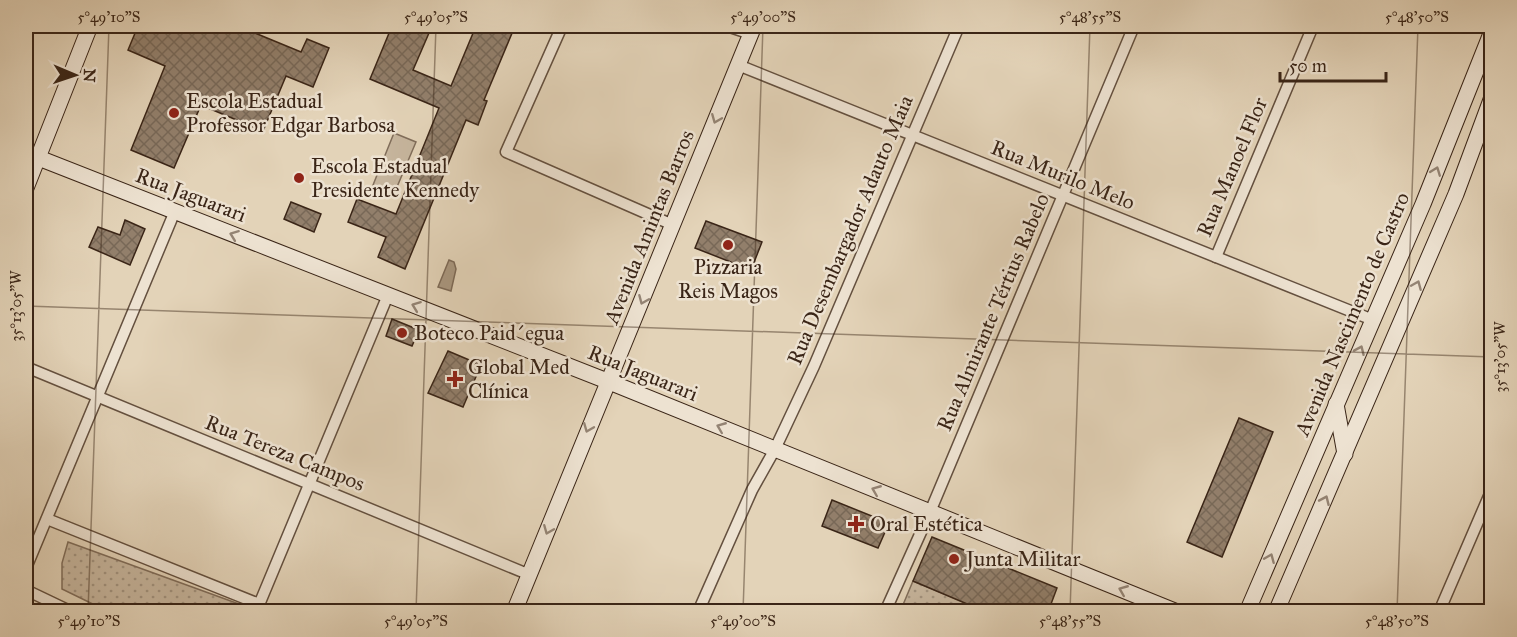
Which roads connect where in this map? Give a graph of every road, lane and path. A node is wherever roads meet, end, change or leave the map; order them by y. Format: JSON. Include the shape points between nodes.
{"nodes":[{"id":1,"x":90,"y":26,"type":"edge"},
{"id":2,"x":562,"y":26,"type":"edge"},
{"id":3,"x":727,"y":26,"type":"edge"},
{"id":4,"x":959,"y":26,"type":"edge"},
{"id":5,"x":1134,"y":26,"type":"edge"},
{"id":6,"x":1312,"y":26,"type":"edge"},
{"id":7,"x":753,"y":30,"type":"edge"},
{"id":8,"x":1491,"y":31,"type":"edge"},
{"id":9,"x":738,"y":65,"type":"junction"},
{"id":10,"x":1491,"y":97,"type":"edge"},
{"id":11,"x":912,"y":135,"type":"junction"},
{"id":12,"x":32,"y":155,"type":"edge"},
{"id":13,"x":26,"y":188,"type":"edge"},
{"id":14,"x":1456,"y":194,"type":"junction"},
{"id":15,"x":1063,"y":196,"type":"junction"},
{"id":16,"x":1423,"y":204,"type":"junction"},
{"id":17,"x":175,"y":211,"type":"junction"},
{"id":18,"x":673,"y":225,"type":"junction"},
{"id":19,"x":1216,"y":257,"type":"junction"},
{"id":20,"x":388,"y":295,"type":"junction"},
{"id":21,"x":1373,"y":320,"type":"junction"},
{"id":22,"x":26,"y":367,"type":"edge"},
{"id":23,"x":607,"y":381,"type":"junction"},
{"id":24,"x":99,"y":397,"type":"junction"},
{"id":25,"x":1336,"y":404,"type":"junction"},
{"id":26,"x":776,"y":449,"type":"junction"},
{"id":27,"x":1345,"y":455,"type":"junction"},
{"id":28,"x":308,"y":483,"type":"junction"},
{"id":29,"x":1491,"y":489,"type":"edge"},
{"id":30,"x":930,"y":512,"type":"junction"},
{"id":31,"x":47,"y":519,"type":"junction"},
{"id":32,"x":27,"y":562,"type":"edge"},
{"id":33,"x":530,"y":575,"type":"junction"},
{"id":34,"x":26,"y":590,"type":"edge"},
{"id":35,"x":258,"y":608,"type":"edge"},
{"id":36,"x":72,"y":612,"type":"edge"},
{"id":37,"x":514,"y":612,"type":"edge"},
{"id":38,"x":698,"y":612,"type":"edge"},
{"id":39,"x":885,"y":612,"type":"edge"},
{"id":40,"x":1177,"y":612,"type":"edge"},
{"id":41,"x":1247,"y":612,"type":"edge"},
{"id":42,"x":1276,"y":612,"type":"edge"},
{"id":43,"x":1439,"y":612,"type":"edge"}],
"edges":[{"from":1,"to":12,"type":"main road"},
{"from":2,"to":18,"type":"street","via":[[506,152]]},
{"from":3,"to":7,"type":"street"},
{"from":4,"to":11,"type":"street","name":"Rua Desembargador Adauto Maia"},
{"from":5,"to":15,"type":"street","name":"Rua Almirante Tértius Rabelo"},
{"from":6,"to":19,"type":"street","name":"Rua Manoel Flor"},
{"from":7,"to":9,"type":"main road","name":"Avenida Amintas Barros"},
{"from":16,"to":8,"type":"main road","name":"Avenida Nascimento de Castro","one_way":true},
{"from":9,"to":11,"type":"street","name":"Rua Murilo Melo"},
{"from":9,"to":18,"type":"main road","name":"Avenida Amintas Barros","one_way":true},
{"from":10,"to":14,"type":"main road"},
{"from":11,"to":15,"type":"street","name":"Rua Murilo Melo"},
{"from":11,"to":26,"type":"street","name":"Rua Desembargador Adauto Maia"},
{"from":12,"to":13,"type":"main road"},
{"from":12,"to":17,"type":"main road","name":"Rua Jaguarari"},
{"from":14,"to":16,"type":"main road"},
{"from":27,"to":14,"type":"main road","one_way":true},
{"from":15,"to":19,"type":"street","name":"Rua Murilo Melo"},
{"from":15,"to":30,"type":"street","name":"Rua Almirante Tértius Rabelo"},
{"from":16,"to":21,"type":"main road","name":"Avenida Nascimento de Castro"},
{"from":20,"to":17,"type":"main road","name":"Rua Jaguarari","one_way":true},
{"from":17,"to":24,"type":"street"},
{"from":18,"to":23,"type":"main road","name":"Avenida Amintas Barros","one_way":true},
{"from":19,"to":21,"type":"street","name":"Rua Murilo Melo"},
{"from":23,"to":20,"type":"main road","name":"Rua Jaguarari","one_way":true},
{"from":20,"to":28,"type":"street"},
{"from":25,"to":21,"type":"main road","name":"Avenida Nascimento de Castro","one_way":true},
{"from":22,"to":24,"type":"street","name":"Rua Tereza Campos"},
{"from":26,"to":23,"type":"main road","name":"Rua Jaguarari","one_way":true},
{"from":23,"to":33,"type":"main road","name":"Avenida Amintas Barros","one_way":true},
{"from":24,"to":28,"type":"street","name":"Rua Tereza Campos"},
{"from":24,"to":31,"type":"street"},
{"from":25,"to":27,"type":"main road"},
{"from":41,"to":25,"type":"main road","name":"Avenida Nascimento de Castro","one_way":true},
{"from":30,"to":26,"type":"main road","name":"Rua Jaguarari","one_way":true},
{"from":26,"to":38,"type":"street","name":"Rua Desembargador Adauto Maia","via":[[752,490]]},
{"from":42,"to":27,"type":"main road","one_way":true},
{"from":28,"to":33,"type":"street","name":"Rua Tereza Campos"},
{"from":28,"to":35,"type":"street"},
{"from":29,"to":43,"type":"street"},
{"from":30,"to":39,"type":"street","name":"Rua Almirante Tértius Rabelo"},
{"from":40,"to":30,"type":"main road","name":"Rua Jaguarari","one_way":true},
{"from":31,"to":32,"type":"street"},
{"from":31,"to":35,"type":"street"},
{"from":33,"to":37,"type":"main road","name":"Avenida Amintas Barros"},
{"from":34,"to":36,"type":"street"}]}
